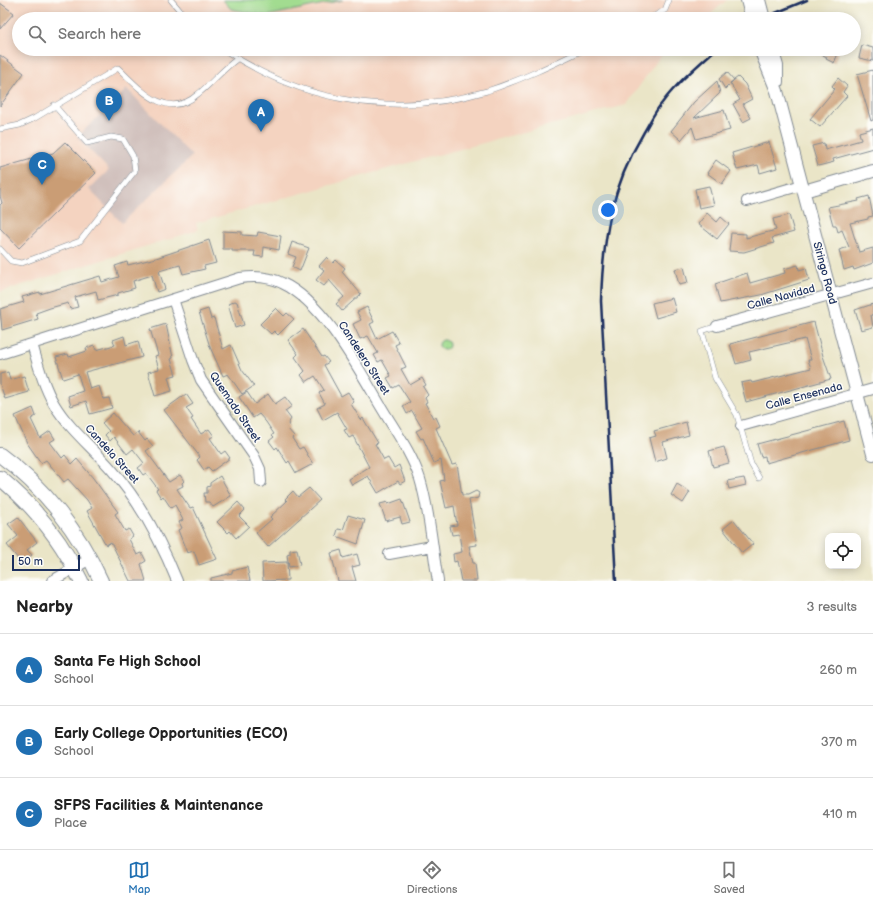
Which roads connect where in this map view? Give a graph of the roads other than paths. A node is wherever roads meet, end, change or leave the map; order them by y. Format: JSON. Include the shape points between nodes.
{"nodes":[{"id":1,"x":171,"y":0,"type":"edge"},
{"id":2,"x":669,"y":0,"type":"edge"},
{"id":3,"x":747,"y":0,"type":"edge"},
{"id":4,"x":759,"y":0,"type":"edge"},
{"id":5,"x":181,"y":12,"type":"edge"},
{"id":6,"x":661,"y":12,"type":"edge"},
{"id":7,"x":750,"y":12,"type":"edge"},
{"id":8,"x":762,"y":12,"type":"edge"},
{"id":9,"x":233,"y":56,"type":"edge"},
{"id":10,"x":570,"y":56,"type":"edge"},
{"id":11,"x":763,"y":56,"type":"edge"},
{"id":12,"x":774,"y":56,"type":"edge"},
{"id":13,"x":237,"y":59,"type":"junction"},
{"id":14,"x":777,"y":91,"type":"junction"},
{"id":15,"x":54,"y":105,"type":"junction"},
{"id":16,"x":0,"y":129,"type":"edge"},
{"id":17,"x":873,"y":172,"type":"edge"},
{"id":18,"x":803,"y":188,"type":"junction"},
{"id":19,"x":748,"y":201,"type":"dead end"},
{"id":20,"x":0,"y":249,"type":"edge"},
{"id":21,"x":873,"y":283,"type":"edge"},
{"id":22,"x":832,"y":296,"type":"junction"},
{"id":23,"x":173,"y":299,"type":"junction"},
{"id":24,"x":717,"y":326,"type":"joint"},
{"id":25,"x":32,"y":344,"type":"junction"},
{"id":26,"x":0,"y":354,"type":"edge"},
{"id":27,"x":873,"y":389,"type":"edge"},
{"id":28,"x":858,"y":394,"type":"junction"},
{"id":29,"x":741,"y":426,"type":"junction"},
{"id":30,"x":873,"y":454,"type":"edge"},
{"id":31,"x":0,"y":455,"type":"edge"},
{"id":32,"x":0,"y":478,"type":"edge"},
{"id":33,"x":759,"y":478,"type":"dead end"},
{"id":34,"x":261,"y":482,"type":"dead end"},
{"id":35,"x":432,"y":546,"type":"junction"},
{"id":36,"x":389,"y":554,"type":"dead end"},
{"id":37,"x":90,"y":559,"type":"junction"},
{"id":38,"x":78,"y":575,"type":"edge"},
{"id":39,"x":52,"y":581,"type":"edge"},
{"id":40,"x":101,"y":581,"type":"edge"},
{"id":41,"x":177,"y":581,"type":"edge"},
{"id":42,"x":438,"y":581,"type":"edge"}],
"edges":[{"from":1,"to":5,"type":"lane"},
{"from":2,"to":6,"type":"lane"},
{"from":3,"to":7,"type":"street"},
{"from":4,"to":8,"type":"street"},
{"from":9,"to":13,"type":"lane"},
{"from":10,"to":13,"type":"lane","via":[[488,90],[442,101],[397,104],[356,102],[327,97],[277,80]]},
{"from":11,"to":14,"type":"street","name":"Siringo Road"},
{"from":12,"to":14,"type":"street","name":"Siringo Road","via":[[777,66]]},
{"from":13,"to":15,"type":"lane","via":[[198,95],[182,104],[157,102],[118,68]]},
{"from":14,"to":18,"type":"street","name":"Siringo Road"},
{"from":15,"to":16,"type":"lane","via":[[20,125]]},
{"from":15,"to":20,"type":"lane","via":[[87,143],[111,137],[123,140],[133,156],[135,171],[80,240],[22,263],[11,261]]},
{"from":17,"to":18,"type":"street"},
{"from":18,"to":19,"type":"street"},
{"from":18,"to":22,"type":"street","name":"Siringo Road"},
{"from":21,"to":22,"type":"street","name":"Calle Navidad"},
{"from":22,"to":24,"type":"street","name":"Calle Navidad"},
{"from":22,"to":28,"type":"street","name":"Siringo Road"},
{"from":23,"to":25,"type":"street","name":"Candelero Street"},
{"from":23,"to":34,"type":"street","name":"Quemado Street","via":[[201,380],[254,456],[260,469]]},
{"from":23,"to":35,"type":"street","name":"Candelero Street","via":[[240,278],[251,277],[272,279],[282,283],[306,301],[332,329],[348,352],[410,457],[421,486]]},
{"from":24,"to":29,"type":"lane","via":[[702,331],[716,378]]},
{"from":25,"to":26,"type":"street","name":"Candelero Street"},
{"from":25,"to":41,"type":"street","name":"Candela Street","via":[[45,385],[56,406],[134,497],[158,538]]},
{"from":27,"to":28,"type":"street","name":"Calle Ensenada"},
{"from":28,"to":29,"type":"street","name":"Calle Ensenada"},
{"from":28,"to":30,"type":"street","name":"Siringo Road"},
{"from":29,"to":33,"type":"lane","via":[[751,464]]},
{"from":31,"to":37,"type":"main road","via":[[30,480],[52,504]]},
{"from":32,"to":38,"type":"main road","via":[[22,497],[44,522]]},
{"from":35,"to":36,"type":"street"},
{"from":35,"to":42,"type":"street","name":"Candelero Street"},
{"from":37,"to":38,"type":"street"},
{"from":37,"to":40,"type":"main road"},
{"from":38,"to":39,"type":"street"}]}
